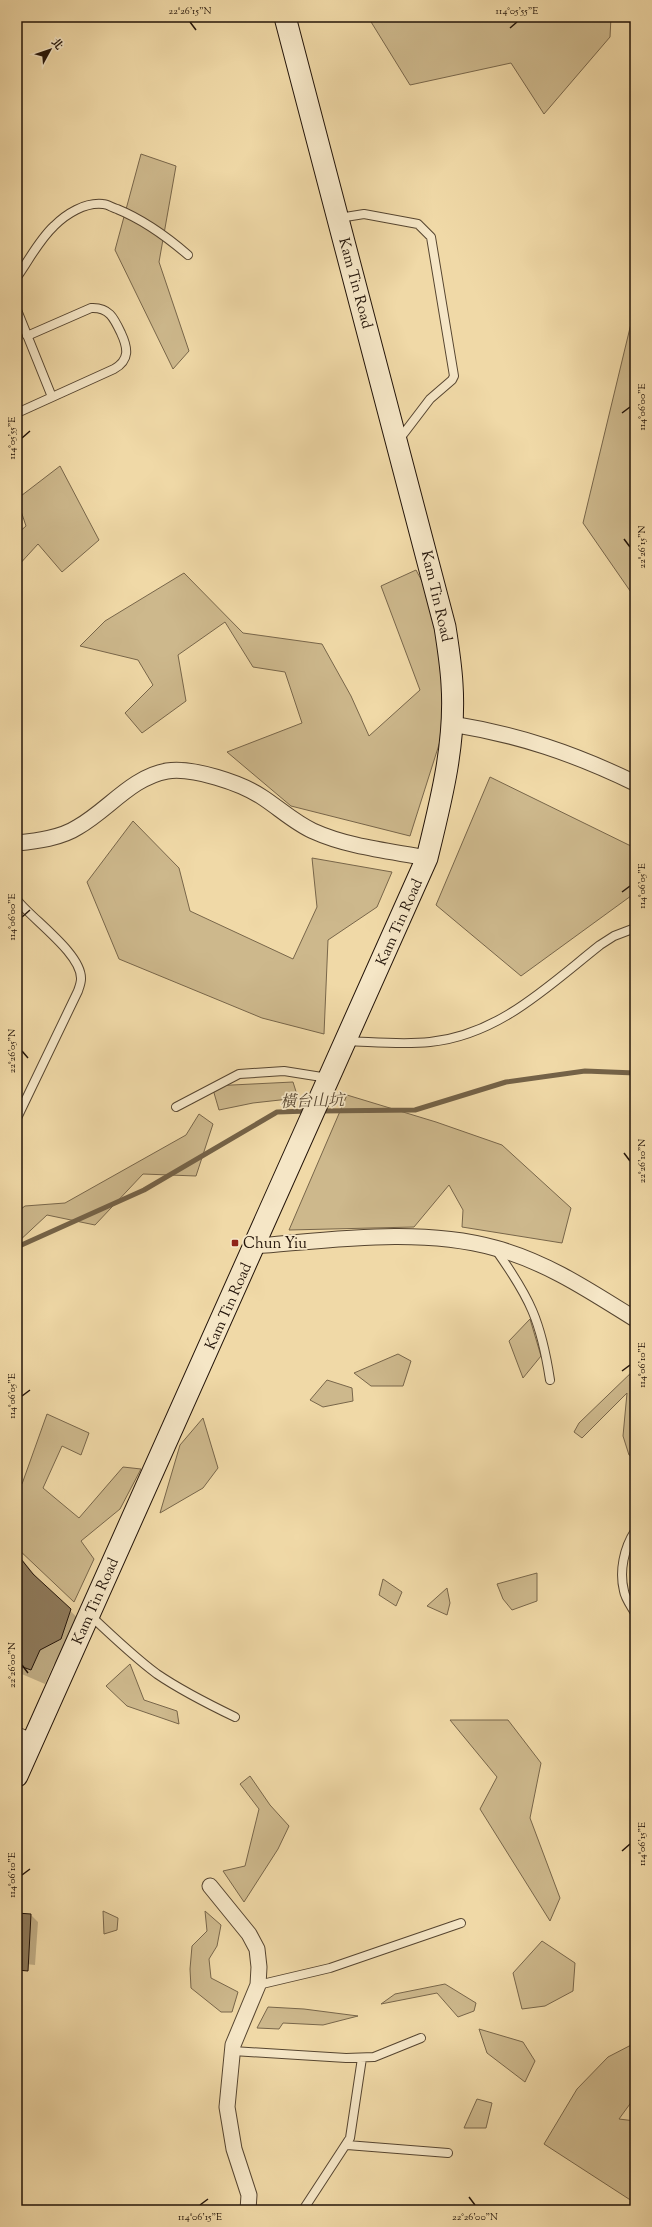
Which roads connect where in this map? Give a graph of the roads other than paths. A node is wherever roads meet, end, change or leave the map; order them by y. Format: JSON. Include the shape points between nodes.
{"nodes":[{"id":1,"x":285,"y":17,"type":"edge"},
{"id":2,"x":338,"y":218,"type":"junction"},
{"id":3,"x":188,"y":255,"type":"dead end"},
{"id":4,"x":17,"y":277,"type":"edge"},
{"id":5,"x":17,"y":310,"type":"edge"},
{"id":6,"x":27,"y":336,"type":"junction"},
{"id":7,"x":52,"y":397,"type":"junction"},
{"id":8,"x":17,"y":413,"type":"edge"},
{"id":9,"x":398,"y":442,"type":"junction"},
{"id":10,"x":452,"y":724,"type":"junction"},
{"id":11,"x":635,"y":783,"type":"edge"},
{"id":12,"x":17,"y":843,"type":"edge"},
{"id":13,"x":427,"y":858,"type":"junction"},
{"id":14,"x":17,"y":900,"type":"edge"},
{"id":15,"x":17,"y":906,"type":"edge"},
{"id":16,"x":26,"y":910,"type":"junction"},
{"id":17,"x":635,"y":928,"type":"edge"},
{"id":18,"x":346,"y":1041,"type":"junction"},
{"id":19,"x":329,"y":1078,"type":"junction"},
{"id":20,"x":176,"y":1107,"type":"dead end"},
{"id":21,"x":17,"y":1118,"type":"edge"},
{"id":22,"x":255,"y":1246,"type":"junction"},
{"id":23,"x":494,"y":1248,"type":"junction"},
{"id":24,"x":635,"y":1319,"type":"edge"},
{"id":25,"x":550,"y":1380,"type":"dead end"},
{"id":26,"x":635,"y":1531,"type":"edge"},
{"id":27,"x":635,"y":1613,"type":"edge"},
{"id":28,"x":89,"y":1614,"type":"junction"},
{"id":29,"x":235,"y":1717,"type":"dead end"},
{"id":30,"x":24,"y":1738,"type":"edge"},
{"id":31,"x":17,"y":1776,"type":"edge"},
{"id":32,"x":210,"y":1886,"type":"dead end"},
{"id":33,"x":461,"y":1923,"type":"dead end"},
{"id":34,"x":258,"y":1985,"type":"junction"},
{"id":35,"x":421,"y":2038,"type":"dead end"},
{"id":36,"x":232,"y":2051,"type":"junction"},
{"id":37,"x":362,"y":2058,"type":"junction"},
{"id":38,"x":347,"y":2145,"type":"junction"},
{"id":39,"x":448,"y":2153,"type":"dead end"},
{"id":40,"x":248,"y":2210,"type":"edge"},
{"id":41,"x":303,"y":2210,"type":"edge"}],
"edges":[{"from":1,"to":2,"type":"main road","name":"Kam Tin Road"},
{"from":2,"to":9,"type":"main road","name":"Kam Tin Road"},
{"from":2,"to":9,"type":"lane","via":[[364,214],[418,224],[431,236],[454,376],[430,399]]},
{"from":3,"to":4,"type":"lane","via":[[165,235],[134,216],[103,204],[83,206],[69,213],[54,226]]},
{"from":5,"to":6,"type":"lane"},
{"from":6,"to":7,"type":"lane"},
{"from":6,"to":7,"type":"lane","via":[[90,308],[98,308],[108,311],[114,318],[127,347],[127,355],[118,367]]},
{"from":7,"to":8,"type":"lane"},
{"from":9,"to":10,"type":"main road","name":"Kam Tin Road","via":[[445,627],[452,685]]},
{"from":10,"to":11,"type":"street","via":[[555,748]]},
{"from":10,"to":13,"type":"main road","name":"Kam Tin Road","via":[[442,796]]},
{"from":12,"to":13,"type":"street","via":[[60,835],[76,828],[153,774],[184,770],[212,777],[261,796],[311,830],[328,837]]},
{"from":13,"to":18,"type":"main road","name":"Kam Tin Road"},
{"from":14,"to":16,"type":"lane"},
{"from":15,"to":16,"type":"lane"},
{"from":16,"to":21,"type":"lane","via":[[73,956],[80,968],[81,979],[78,991]]},
{"from":17,"to":18,"type":"lane","via":[[600,945],[510,1016],[483,1029],[430,1042],[396,1044]]},
{"from":18,"to":19,"type":"main road","name":"Kam Tin Road"},
{"from":19,"to":20,"type":"lane","via":[[284,1071],[239,1074]]},
{"from":19,"to":22,"type":"main road","name":"Kam Tin Road"},
{"from":22,"to":23,"type":"street","via":[[367,1238],[418,1238],[465,1242]]},
{"from":22,"to":28,"type":"main road","name":"Kam Tin Road"},
{"from":23,"to":24,"type":"street","via":[[527,1259],[576,1281]]},
{"from":23,"to":25,"type":"lane","via":[[520,1284],[534,1312],[544,1341]]},
{"from":26,"to":27,"type":"lane","via":[[624,1556],[623,1570],[624,1591]]},
{"from":28,"to":29,"type":"lane","via":[[126,1649],[158,1674],[198,1699]]},
{"from":28,"to":30,"type":"main road","name":"Kam Tin Road"},
{"from":30,"to":31,"type":"main road","name":"Kam Tin Road"},
{"from":32,"to":34,"type":"street","via":[[240,1922],[257,1949]]},
{"from":33,"to":34,"type":"lane","via":[[330,1968]]},
{"from":34,"to":36,"type":"street","via":[[240,2024]]},
{"from":35,"to":37,"type":"lane","via":[[390,2052]]},
{"from":36,"to":37,"type":"lane"},
{"from":36,"to":40,"type":"street","via":[[228,2107],[234,2149],[249,2194]]},
{"from":37,"to":38,"type":"lane","via":[[353,2127]]},
{"from":38,"to":39,"type":"lane"},
{"from":38,"to":41,"type":"lane"}]}
